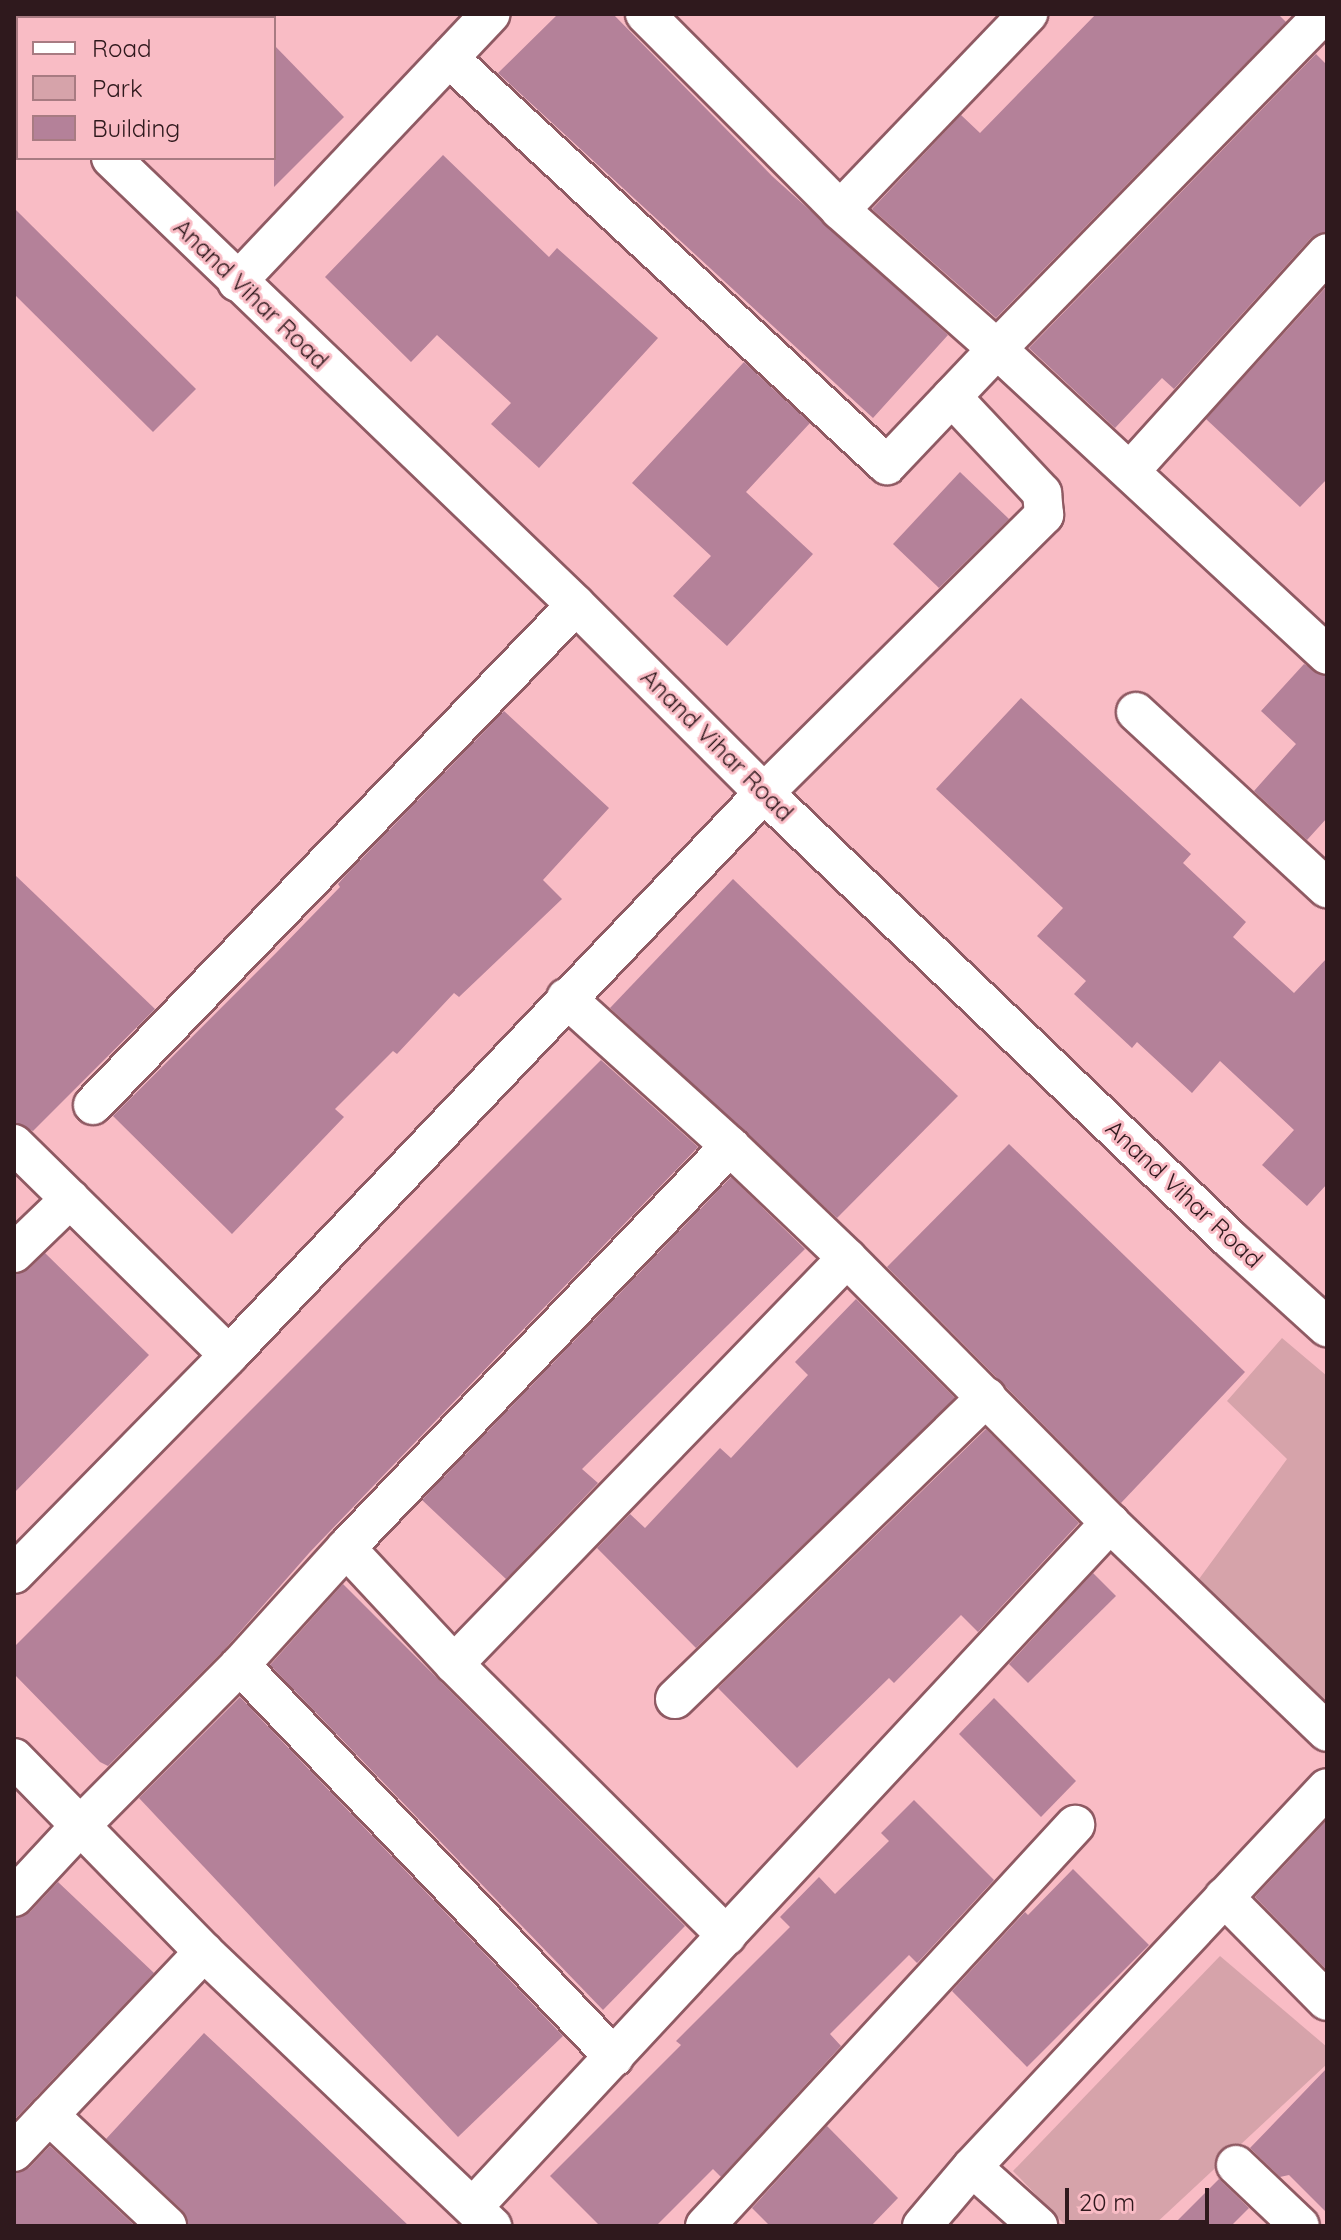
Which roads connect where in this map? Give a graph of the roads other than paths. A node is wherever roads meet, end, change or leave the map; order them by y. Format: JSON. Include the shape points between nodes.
{"nodes":[{"id":1,"x":490,"y":14,"type":"edge"},
{"id":2,"x":645,"y":14,"type":"edge"},
{"id":3,"x":1028,"y":14,"type":"edge"},
{"id":4,"x":1324,"y":14,"type":"edge"},
{"id":5,"x":449,"y":58,"type":"junction"},
{"id":6,"x":113,"y":160,"type":"edge"},
{"id":7,"x":840,"y":210,"type":"junction"},
{"id":8,"x":1327,"y":253,"type":"edge"},
{"id":9,"x":237,"y":282,"type":"junction"},
{"id":10,"x":997,"y":349,"type":"junction"},
{"id":11,"x":952,"y":397,"type":"junction"},
{"id":12,"x":1131,"y":470,"type":"junction"},
{"id":13,"x":576,"y":605,"type":"junction"},
{"id":14,"x":1327,"y":655,"type":"edge"},
{"id":15,"x":1136,"y":712,"type":"dead end"},
{"id":16,"x":764,"y":793,"type":"junction"},
{"id":17,"x":1327,"y":888,"type":"edge"},
{"id":18,"x":566,"y":998,"type":"junction"},
{"id":19,"x":93,"y":1105,"type":"dead end"},
{"id":20,"x":14,"y":1144,"type":"edge"},
{"id":21,"x":730,"y":1146,"type":"junction"},
{"id":22,"x":70,"y":1199,"type":"junction"},
{"id":23,"x":14,"y":1253,"type":"edge"},
{"id":24,"x":847,"y":1258,"type":"junction"},
{"id":25,"x":1327,"y":1327,"type":"edge"},
{"id":26,"x":229,"y":1355,"type":"junction"},
{"id":27,"x":987,"y":1397,"type":"junction"},
{"id":28,"x":1110,"y":1523,"type":"junction"},
{"id":29,"x":346,"y":1548,"type":"junction"},
{"id":30,"x":14,"y":1574,"type":"edge"},
{"id":31,"x":454,"y":1664,"type":"junction"},
{"id":32,"x":240,"y":1665,"type":"junction"},
{"id":33,"x":675,"y":1699,"type":"dead end"},
{"id":34,"x":1327,"y":1732,"type":"edge"},
{"id":35,"x":14,"y":1758,"type":"edge"},
{"id":36,"x":1327,"y":1788,"type":"edge"},
{"id":37,"x":81,"y":1825,"type":"junction"},
{"id":38,"x":1075,"y":1825,"type":"dead end"},
{"id":39,"x":14,"y":1897,"type":"edge"},
{"id":40,"x":1224,"y":1897,"type":"junction"},
{"id":41,"x":727,"y":1936,"type":"junction"},
{"id":42,"x":204,"y":1952,"type":"junction"},
{"id":43,"x":1327,"y":2001,"type":"edge"},
{"id":44,"x":614,"y":2057,"type":"junction"},
{"id":45,"x":49,"y":2115,"type":"junction"},
{"id":46,"x":14,"y":2152,"type":"edge"},
{"id":47,"x":1236,"y":2165,"type":"dead end"},
{"id":48,"x":972,"y":2167,"type":"junction"},
{"id":49,"x":483,"y":2216,"type":"edge"},
{"id":50,"x":167,"y":2226,"type":"edge"},
{"id":51,"x":705,"y":2226,"type":"edge"},
{"id":52,"x":922,"y":2226,"type":"edge"},
{"id":53,"x":1038,"y":2226,"type":"edge"},
{"id":54,"x":1300,"y":2226,"type":"edge"}],
"edges":[{"from":1,"to":5,"type":"street"},
{"from":2,"to":7,"type":"street"},
{"from":3,"to":7,"type":"street"},
{"from":4,"to":10,"type":"street"},
{"from":5,"to":9,"type":"street"},
{"from":5,"to":11,"type":"street","via":[[887,465]]},
{"from":6,"to":9,"type":"street","name":"Anand Vihar Road"},
{"from":7,"to":10,"type":"street"},
{"from":8,"to":12,"type":"street"},
{"from":9,"to":13,"type":"street","name":"Anand Vihar Road"},
{"from":10,"to":11,"type":"street"},
{"from":10,"to":12,"type":"street"},
{"from":11,"to":16,"type":"street","via":[[1042,493],[1044,515]]},
{"from":12,"to":14,"type":"street"},
{"from":13,"to":16,"type":"street","name":"Anand Vihar Road"},
{"from":13,"to":19,"type":"street"},
{"from":15,"to":17,"type":"street"},
{"from":16,"to":18,"type":"street"},
{"from":16,"to":25,"type":"street","name":"Anand Vihar Road"},
{"from":18,"to":21,"type":"street"},
{"from":18,"to":26,"type":"street"},
{"from":20,"to":22,"type":"street"},
{"from":21,"to":24,"type":"street"},
{"from":21,"to":29,"type":"street"},
{"from":22,"to":23,"type":"street"},
{"from":22,"to":26,"type":"street"},
{"from":24,"to":27,"type":"street"},
{"from":24,"to":31,"type":"street"},
{"from":26,"to":30,"type":"street"},
{"from":27,"to":28,"type":"street"},
{"from":27,"to":33,"type":"street"},
{"from":28,"to":34,"type":"street"},
{"from":28,"to":41,"type":"street"},
{"from":29,"to":31,"type":"street"},
{"from":29,"to":32,"type":"street"},
{"from":31,"to":41,"type":"street"},
{"from":32,"to":37,"type":"street"},
{"from":32,"to":44,"type":"street"},
{"from":35,"to":37,"type":"street"},
{"from":36,"to":40,"type":"street"},
{"from":37,"to":39,"type":"street"},
{"from":37,"to":42,"type":"street"},
{"from":38,"to":51,"type":"street"},
{"from":40,"to":43,"type":"street"},
{"from":40,"to":48,"type":"street"},
{"from":41,"to":44,"type":"street"},
{"from":42,"to":45,"type":"street"},
{"from":42,"to":49,"type":"street"},
{"from":44,"to":49,"type":"street"},
{"from":45,"to":46,"type":"street"},
{"from":45,"to":50,"type":"street"},
{"from":47,"to":54,"type":"street"},
{"from":48,"to":52,"type":"street"},
{"from":48,"to":53,"type":"street"}]}
